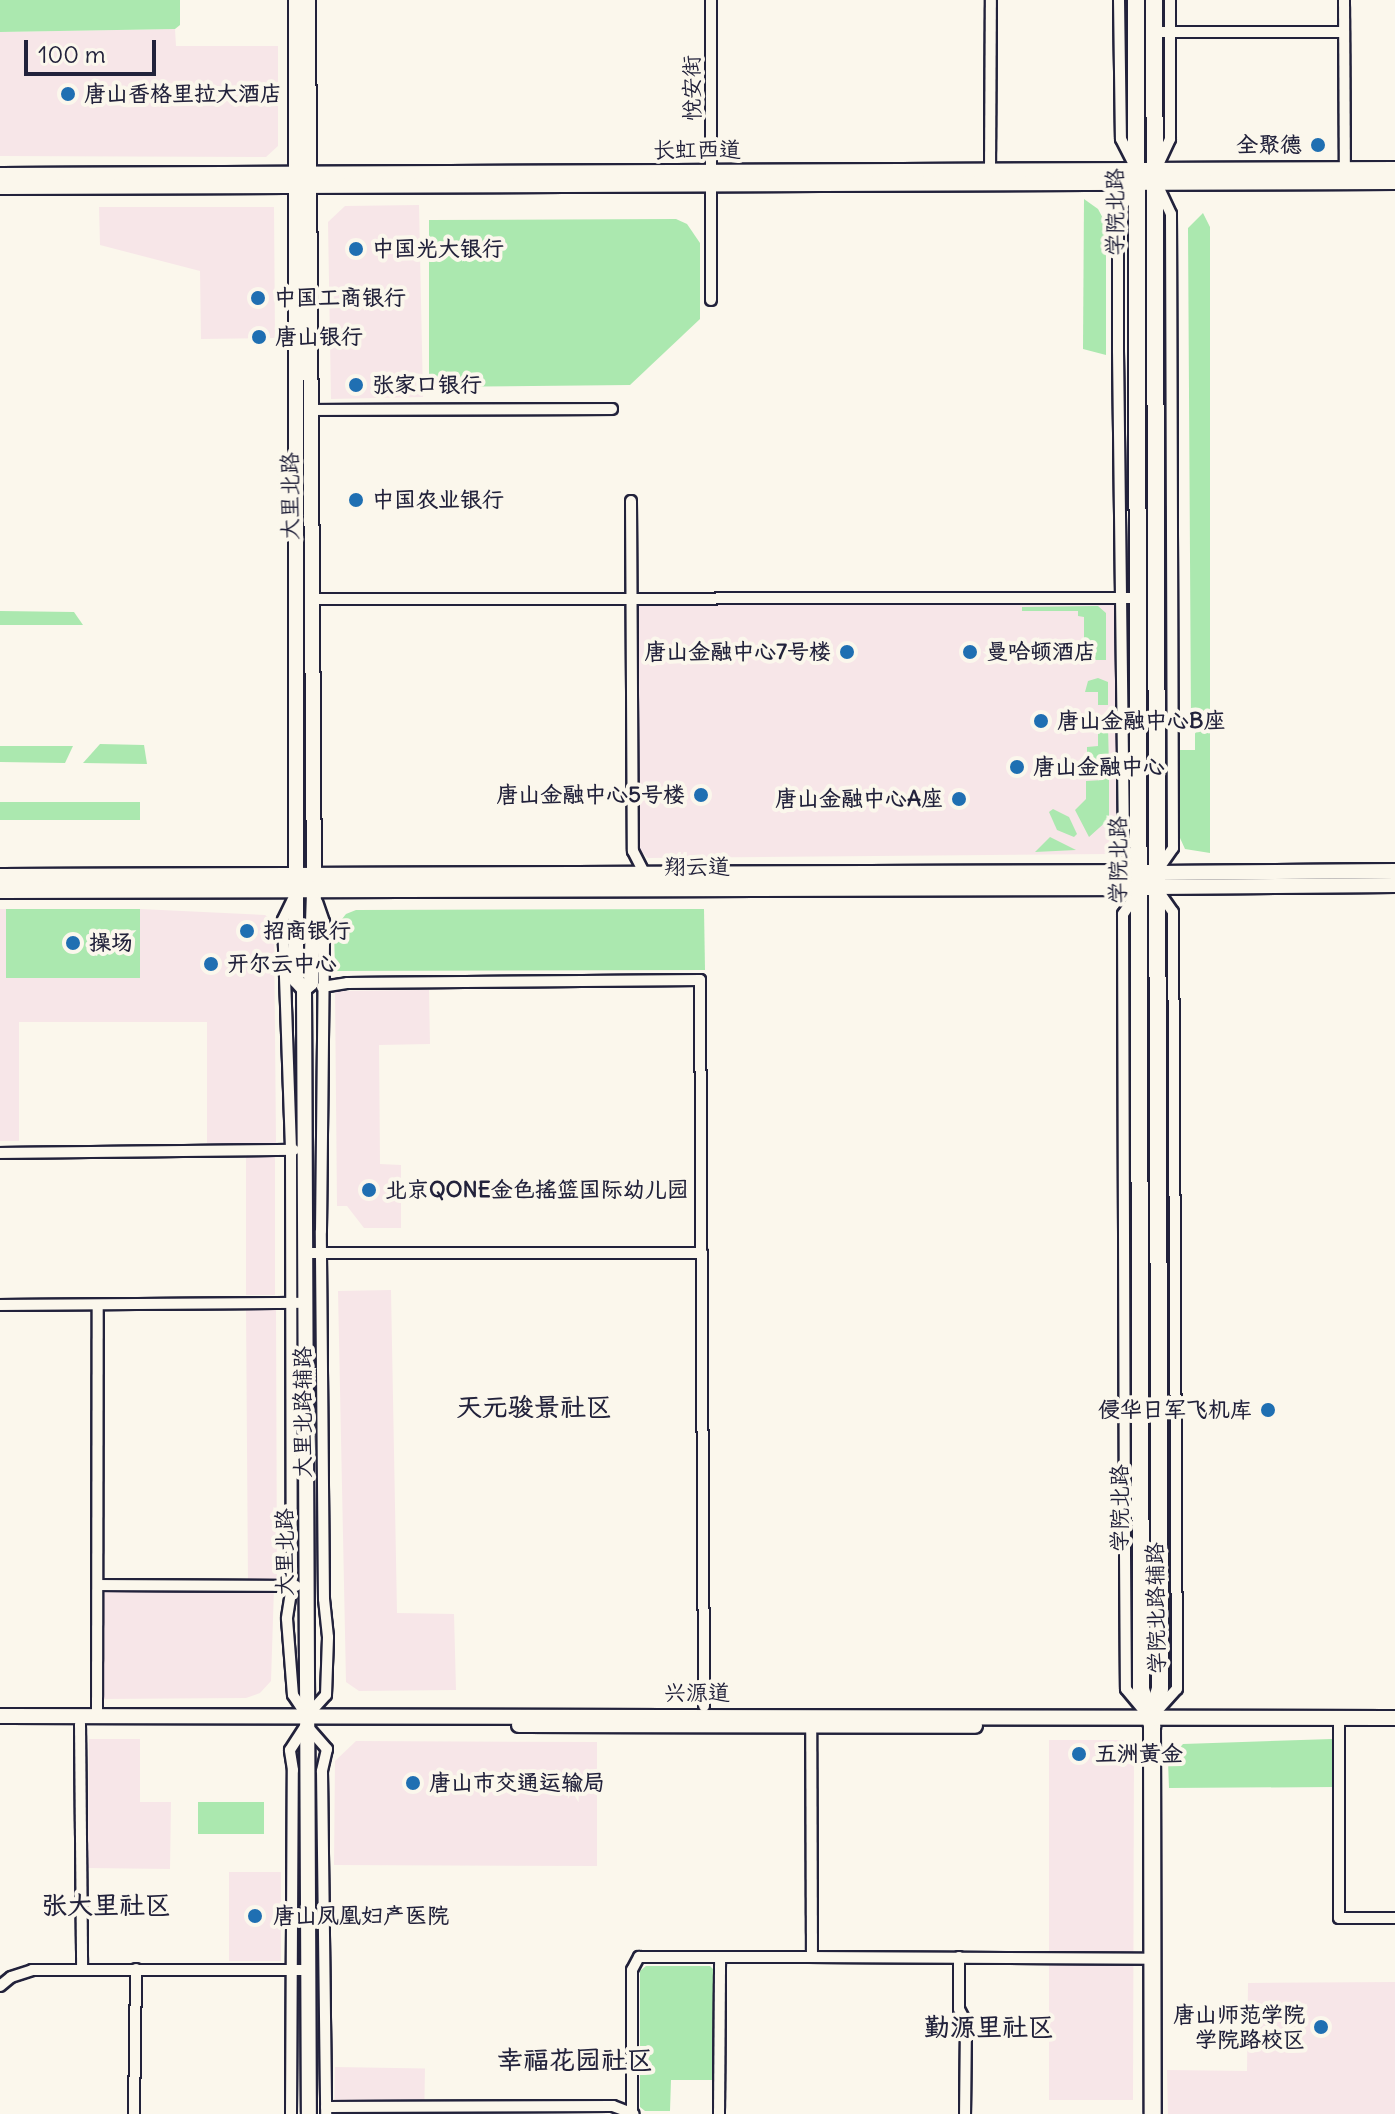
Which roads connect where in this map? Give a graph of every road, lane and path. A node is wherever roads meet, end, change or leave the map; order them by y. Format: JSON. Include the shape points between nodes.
{"nodes":[{"id":1,"x":296,"y":0,"type":"edge"},
{"id":2,"x":308,"y":0,"type":"edge"},
{"id":3,"x":708,"y":0,"type":"edge"},
{"id":4,"x":991,"y":0,"type":"edge"},
{"id":5,"x":1119,"y":0,"type":"edge"},
{"id":6,"x":1136,"y":0,"type":"edge"},
{"id":7,"x":1154,"y":0,"type":"edge"},
{"id":8,"x":1170,"y":0,"type":"edge"},
{"id":9,"x":1344,"y":0,"type":"edge"},
{"id":10,"x":1162,"y":32,"type":"junction"},
{"id":11,"x":1344,"y":32,"type":"junction"},
{"id":12,"x":990,"y":169,"type":"junction"},
{"id":13,"x":1345,"y":169,"type":"junction"},
{"id":14,"x":1395,"y":169,"type":"edge"},
{"id":15,"x":0,"y":175,"type":"edge"},
{"id":16,"x":1137,"y":175,"type":"junction"},
{"id":17,"x":1156,"y":175,"type":"junction"},
{"id":18,"x":710,"y":176,"type":"junction"},
{"id":19,"x":303,"y":180,"type":"junction"},
{"id":20,"x":1395,"y":182,"type":"edge"},
{"id":21,"x":0,"y":187,"type":"edge"},
{"id":22,"x":711,"y":300,"type":"dead end"},
{"id":23,"x":1118,"y":351,"type":"junction"},
{"id":24,"x":1137,"y":359,"type":"junction"},
{"id":25,"x":612,"y":409,"type":"dead end"},
{"id":26,"x":311,"y":410,"type":"junction"},
{"id":27,"x":631,"y":501,"type":"dead end"},
{"id":28,"x":1164,"y":531,"type":"junction"},
{"id":29,"x":1120,"y":532,"type":"junction"},
{"id":30,"x":1138,"y":532,"type":"junction"},
{"id":31,"x":1120,"y":598,"type":"junction"},
{"id":32,"x":1138,"y":598,"type":"junction"},
{"id":33,"x":312,"y":599,"type":"junction"},
{"id":34,"x":632,"y":599,"type":"junction"},
{"id":35,"x":1395,"y":871,"type":"edge"},
{"id":36,"x":0,"y":877,"type":"edge"},
{"id":37,"x":646,"y":877,"type":"junction"},
{"id":38,"x":1148,"y":880,"type":"junction"},
{"id":39,"x":306,"y":883,"type":"junction"},
{"id":40,"x":1395,"y":885,"type":"edge"},
{"id":41,"x":0,"y":890,"type":"edge"},
{"id":42,"x":322,"y":987,"type":"junction"},
{"id":43,"x":298,"y":1150,"type":"junction"},
{"id":44,"x":0,"y":1153,"type":"edge"},
{"id":45,"x":305,"y":1253,"type":"junction"},
{"id":46,"x":321,"y":1253,"type":"junction"},
{"id":47,"x":702,"y":1253,"type":"junction"},
{"id":48,"x":289,"y":1302,"type":"junction"},
{"id":49,"x":306,"y":1303,"type":"junction"},
{"id":50,"x":0,"y":1305,"type":"edge"},
{"id":51,"x":98,"y":1305,"type":"junction"},
{"id":52,"x":1125,"y":1377,"type":"junction"},
{"id":53,"x":1159,"y":1377,"type":"junction"},
{"id":54,"x":1125,"y":1554,"type":"junction"},
{"id":55,"x":1142,"y":1556,"type":"junction"},
{"id":56,"x":98,"y":1585,"type":"junction"},
{"id":57,"x":300,"y":1586,"type":"junction"},
{"id":58,"x":704,"y":1706,"type":"dead end"},
{"id":59,"x":0,"y":1716,"type":"edge"},
{"id":60,"x":97,"y":1716,"type":"junction"},
{"id":61,"x":1395,"y":1718,"type":"edge"},
{"id":62,"x":306,"y":1720,"type":"junction"},
{"id":63,"x":811,"y":1721,"type":"junction"},
{"id":64,"x":1152,"y":1722,"type":"junction"},
{"id":65,"x":1339,"y":1722,"type":"junction"},
{"id":66,"x":0,"y":1724,"type":"edge"},
{"id":67,"x":80,"y":1724,"type":"junction"},
{"id":68,"x":1395,"y":1726,"type":"edge"},
{"id":69,"x":1395,"y":1918,"type":"edge"},
{"id":70,"x":720,"y":1957,"type":"junction"},
{"id":71,"x":812,"y":1957,"type":"junction"},
{"id":72,"x":959,"y":1957,"type":"junction"},
{"id":73,"x":1152,"y":1959,"type":"junction"},
{"id":74,"x":82,"y":1969,"type":"junction"},
{"id":75,"x":136,"y":1969,"type":"junction"},
{"id":76,"x":291,"y":1970,"type":"junction"},
{"id":77,"x":308,"y":1970,"type":"junction"},
{"id":78,"x":0,"y":1986,"type":"edge"},
{"id":79,"x":326,"y":2110,"type":"edge"},
{"id":80,"x":536,"y":2110,"type":"edge"},
{"id":81,"x":134,"y":2114,"type":"edge"},
{"id":82,"x":291,"y":2114,"type":"edge"},
{"id":83,"x":309,"y":2114,"type":"edge"},
{"id":84,"x":633,"y":2114,"type":"edge"},
{"id":85,"x":719,"y":2114,"type":"edge"},
{"id":86,"x":965,"y":2114,"type":"edge"},
{"id":87,"x":1153,"y":2114,"type":"edge"}],
"edges":[{"from":1,"to":19,"type":"main road","name":"大里北路"},
{"from":2,"to":19,"type":"main road","name":"大里北路"},
{"from":3,"to":18,"type":"street","name":"悦安街"},
{"from":4,"to":12,"type":"street"},
{"from":5,"to":16,"type":"street","via":[[1121,139]]},
{"from":6,"to":16,"type":"main road","name":"学院北路"},
{"from":7,"to":10,"type":"main road","name":"学院北路"},
{"from":8,"to":10,"type":"street"},
{"from":9,"to":11,"type":"street"},
{"from":10,"to":11,"type":"street"},
{"from":10,"to":17,"type":"main road","name":"学院北路"},
{"from":11,"to":13,"type":"street"},
{"from":12,"to":16,"type":"main road","name":"长虹西道"},
{"from":12,"to":18,"type":"main road","name":"长虹西道"},
{"from":13,"to":14,"type":"main road","name":"长虹西道"},
{"from":13,"to":17,"type":"main road","name":"长虹西道"},
{"from":15,"to":19,"type":"main road","name":"长虹西道"},
{"from":16,"to":17,"type":"main road","name":"长虹西道"},
{"from":16,"to":18,"type":"main road","name":"长虹西道"},
{"from":16,"to":23,"type":"street","via":[[1118,214]]},
{"from":16,"to":24,"type":"main road","name":"学院北路"},
{"from":17,"to":20,"type":"main road","name":"长虹西道"},
{"from":17,"to":28,"type":"main road","name":"学院北路"},
{"from":18,"to":19,"type":"main road","name":"长虹西道"},
{"from":18,"to":22,"type":"street","name":"悦安街"},
{"from":19,"to":21,"type":"main road","name":"长虹西道"},
{"from":19,"to":26,"type":"main road","name":"大里北路"},
{"from":19,"to":39,"type":"main road","name":"大里北路"},
{"from":23,"to":24,"type":"street"},
{"from":23,"to":29,"type":"street"},
{"from":24,"to":30,"type":"main road","name":"学院北路"},
{"from":25,"to":26,"type":"street"},
{"from":26,"to":33,"type":"main road","name":"大里北路"},
{"from":27,"to":34,"type":"street"},
{"from":28,"to":30,"type":"main road"},
{"from":28,"to":38,"type":"main road","name":"学院北路"},
{"from":29,"to":30,"type":"street"},
{"from":29,"to":31,"type":"street"},
{"from":30,"to":32,"type":"main road","name":"学院北路"},
{"from":31,"to":32,"type":"street"},
{"from":31,"to":34,"type":"street"},
{"from":31,"to":38,"type":"street","via":[[1124,847]]},
{"from":32,"to":38,"type":"main road","name":"学院北路"},
{"from":33,"to":34,"type":"street"},
{"from":33,"to":39,"type":"main road","name":"大里北路"},
{"from":34,"to":37,"type":"street","via":[[633,851]]},
{"from":35,"to":38,"type":"main road","name":"翔云道"},
{"from":36,"to":39,"type":"main road","name":"翔云道"},
{"from":37,"to":38,"type":"main road","name":"翔云道"},
{"from":37,"to":39,"type":"main road","name":"翔云道"},
{"from":38,"to":39,"type":"main road","name":"翔云道"},
{"from":38,"to":40,"type":"main road","name":"翔云道"},
{"from":38,"to":52,"type":"street","name":"学院北路辅路","via":[[1123,914]]},
{"from":38,"to":53,"type":"main road","name":"学院北路"},
{"from":38,"to":53,"type":"main road","name":"学院北路","via":[[1166,1002]]},
{"from":39,"to":41,"type":"main road","name":"翔云道"},
{"from":39,"to":42,"type":"street","name":"大里北路辅路","via":[[324,922]]},
{"from":39,"to":43,"type":"main road","name":"大里北路","via":[[311,983],[304,989]]},
{"from":39,"to":43,"type":"street","name":"大里北路辅路","via":[[283,920]]},
{"from":42,"to":46,"type":"street","name":"大里北路辅路"},
{"from":42,"to":47,"type":"street","via":[[700,980]]},
{"from":43,"to":44,"type":"street"},
{"from":43,"to":45,"type":"main road","name":"大里北路"},
{"from":43,"to":48,"type":"street","name":"大里北路辅路"},
{"from":45,"to":46,"type":"street"},
{"from":45,"to":49,"type":"main road","name":"大里北路"},
{"from":46,"to":47,"type":"street"},
{"from":46,"to":62,"type":"street","name":"大里北路辅路","via":[[326,1695]]},
{"from":47,"to":58,"type":"street"},
{"from":48,"to":49,"type":"street"},
{"from":48,"to":51,"type":"street"},
{"from":48,"to":57,"type":"street","name":"大里北路辅路"},
{"from":49,"to":57,"type":"main road","name":"大里北路"},
{"from":50,"to":51,"type":"street"},
{"from":51,"to":56,"type":"street"},
{"from":52,"to":53,"type":"street"},
{"from":52,"to":54,"type":"street","name":"学院北路辅路"},
{"from":53,"to":55,"type":"main road","name":"学院北路"},
{"from":53,"to":64,"type":"main road","name":"学院北路","via":[[1167,1557],[1160,1689]]},
{"from":54,"to":55,"type":"street"},
{"from":54,"to":64,"type":"street","name":"学院北路辅路","via":[[1126,1689]]},
{"from":55,"to":64,"type":"main road","name":"学院北路","via":[[1141,1689]]},
{"from":56,"to":57,"type":"street"},
{"from":56,"to":60,"type":"street"},
{"from":57,"to":62,"type":"main road","name":"大里北路"},
{"from":57,"to":62,"type":"street","name":"大里北路辅路","via":[[287,1619],[293,1695]]},
{"from":59,"to":60,"type":"main road","name":"兴源道"},
{"from":60,"to":62,"type":"main road","name":"兴源道"},
{"from":61,"to":65,"type":"main road","name":"兴源道"},
{"from":62,"to":63,"type":"main road","name":"兴源道"},
{"from":62,"to":67,"type":"main road","name":"兴源道"},
{"from":62,"to":76,"type":"street","name":"大里北路辅路","via":[[290,1750]]},
{"from":62,"to":77,"type":"main road","name":"大里北路"},
{"from":62,"to":79,"type":"street","name":"大里北路辅路","via":[[327,1749],[322,1771]]},
{"from":63,"to":64,"type":"main road","name":"兴源道"},
{"from":63,"to":71,"type":"street"},
{"from":64,"to":65,"type":"main road","name":"兴源道"},
{"from":64,"to":73,"type":"main road","name":"学院北路"},
{"from":65,"to":68,"type":"main road","name":"兴源道"},
{"from":65,"to":69,"type":"street","via":[[1339,1918]]},
{"from":66,"to":67,"type":"main road","name":"兴源道"},
{"from":67,"to":74,"type":"street"},
{"from":70,"to":71,"type":"street"},
{"from":70,"to":84,"type":"street","via":[[647,1956],[633,1963]]},
{"from":70,"to":85,"type":"street"},
{"from":71,"to":72,"type":"street"},
{"from":72,"to":73,"type":"street"},
{"from":72,"to":86,"type":"street","via":[[959,2009],[966,2022]]},
{"from":73,"to":87,"type":"main road","name":"学院北路"},
{"from":74,"to":75,"type":"street"},
{"from":74,"to":78,"type":"street","via":[[32,1970]]},
{"from":75,"to":76,"type":"street"},
{"from":75,"to":81,"type":"street"},
{"from":76,"to":77,"type":"street"},
{"from":76,"to":82,"type":"street","name":"大里北路辅路"},
{"from":77,"to":83,"type":"main road","name":"大里北路"},
{"from":79,"to":80,"type":"street"},
{"from":80,"to":84,"type":"street","via":[[613,2106]]}]}
